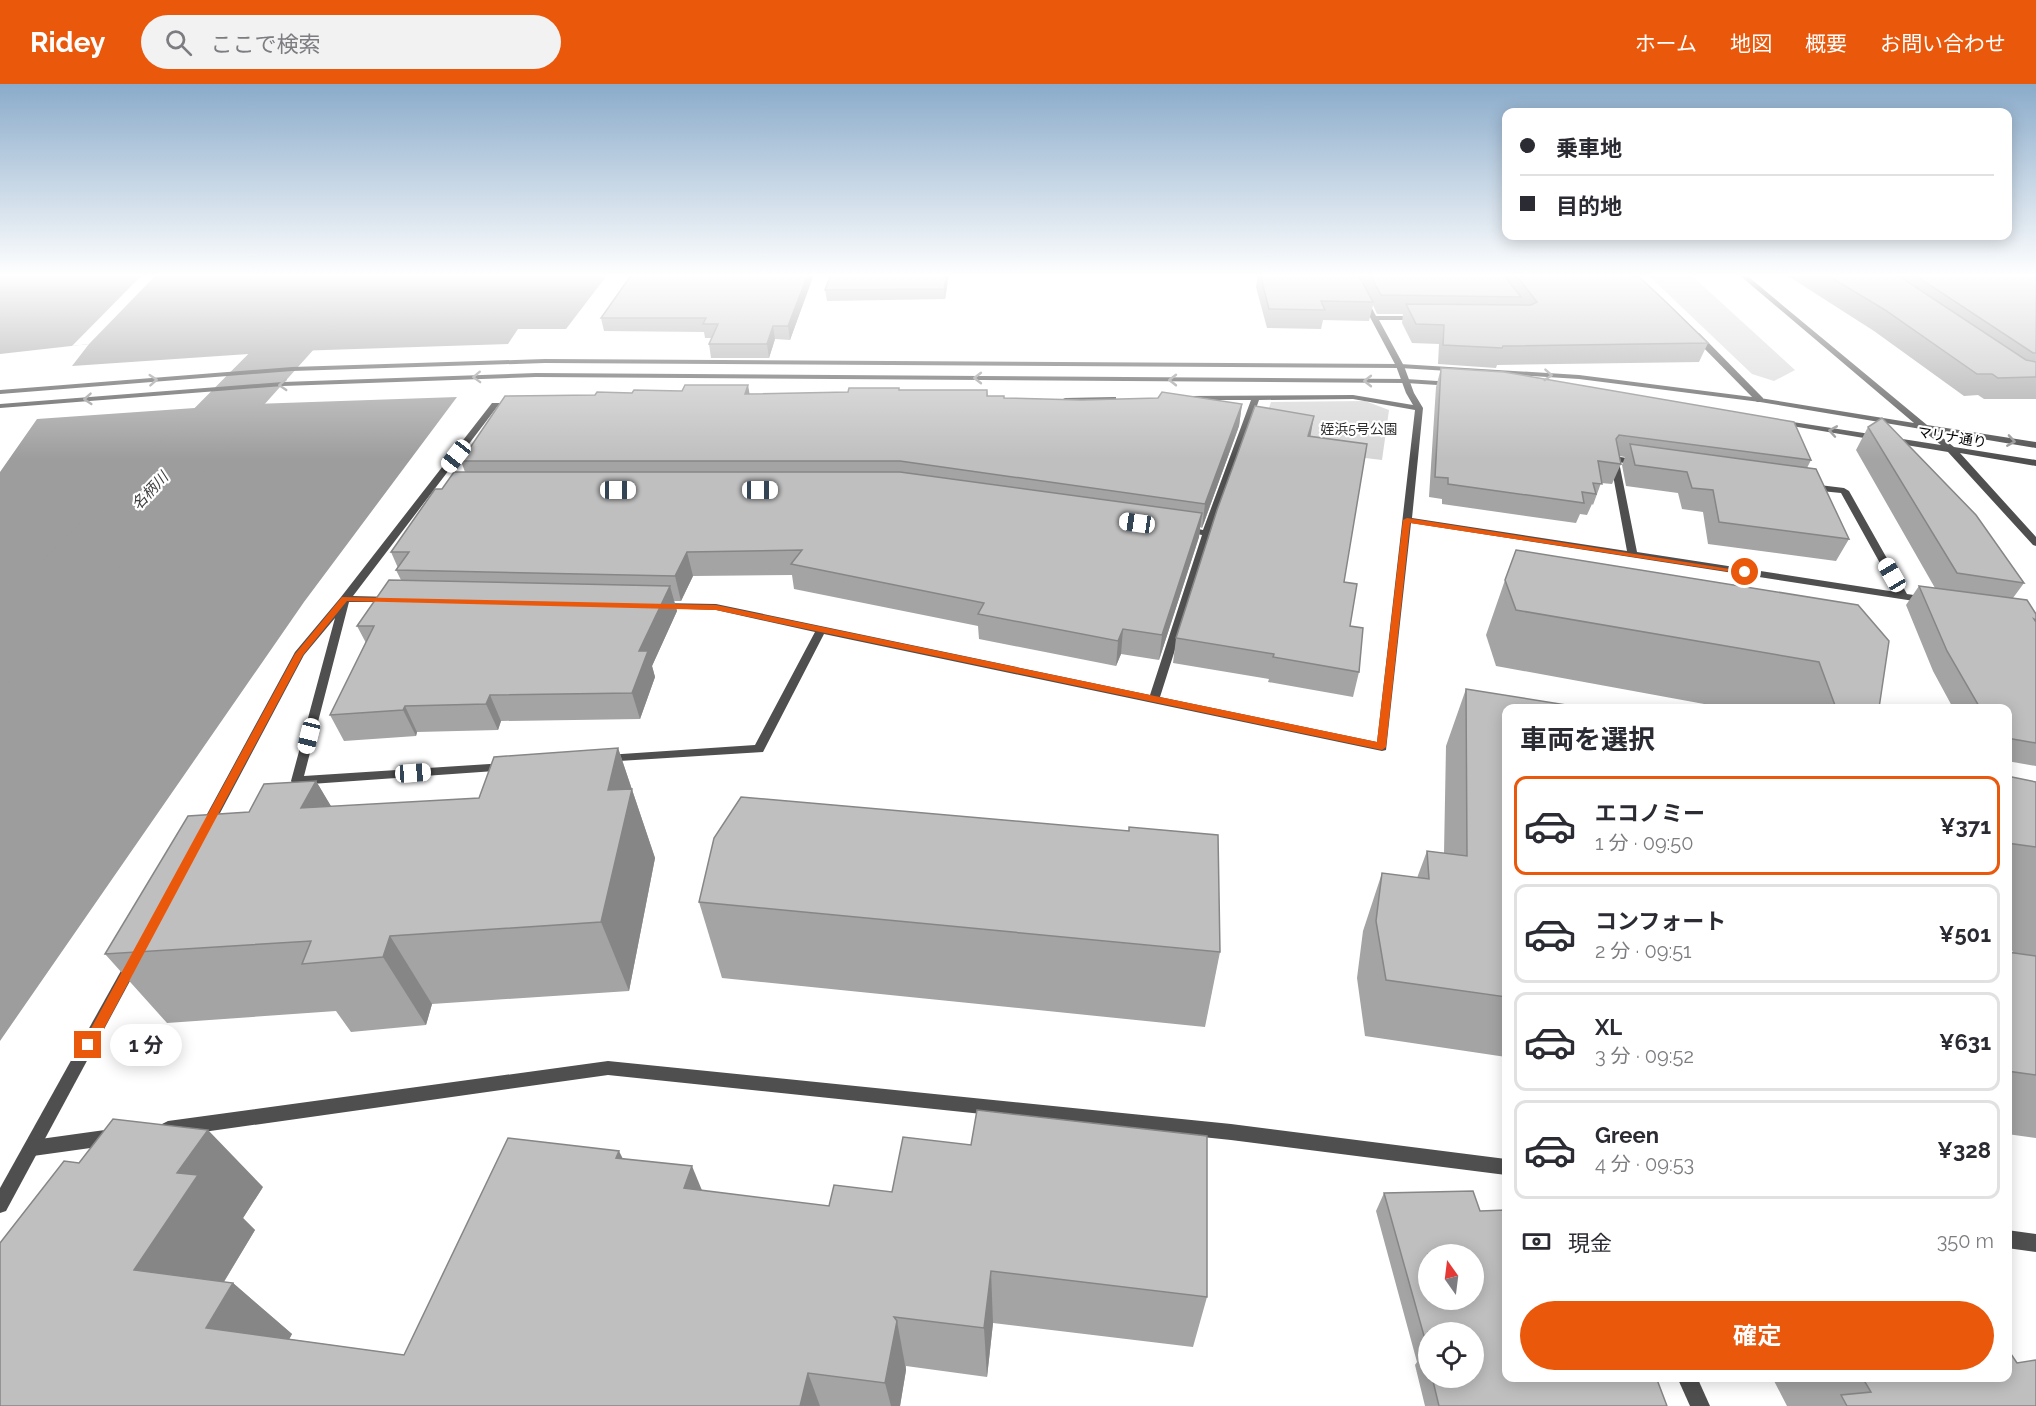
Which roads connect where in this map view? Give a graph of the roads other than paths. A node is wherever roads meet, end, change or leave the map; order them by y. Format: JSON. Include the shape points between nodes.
{"nodes":[{"id":1,"x":1384,"y":336,"type":"edge"},
{"id":2,"x":1696,"y":336,"type":"edge"},
{"id":3,"x":1815,"y":336,"type":"edge"},
{"id":4,"x":1400,"y":366,"type":"junction"},
{"id":5,"x":1407,"y":381,"type":"junction"},
{"id":6,"x":1467,"y":385,"type":"edge"},
{"id":7,"x":0,"y":392,"type":"edge"},
{"id":8,"x":1185,"y":398,"type":"edge"},
{"id":9,"x":1256,"y":398,"type":"junction"},
{"id":10,"x":1125,"y":399,"type":"edge"},
{"id":11,"x":1054,"y":400,"type":"edge"},
{"id":12,"x":1760,"y":400,"type":"junction"},
{"id":13,"x":519,"y":405,"type":"edge"},
{"id":14,"x":0,"y":406,"type":"edge"},
{"id":15,"x":1419,"y":408,"type":"junction"},
{"id":16,"x":1766,"y":419,"type":"edge"},
{"id":17,"x":1924,"y":427,"type":"junction"},
{"id":18,"x":2036,"y":445,"type":"edge"},
{"id":19,"x":1953,"y":451,"type":"junction"},
{"id":20,"x":2036,"y":463,"type":"edge"},
{"id":21,"x":1648,"y":464,"type":"edge"},
{"id":22,"x":1798,"y":485,"type":"edge"},
{"id":23,"x":429,"y":490,"type":"junction"},
{"id":24,"x":441,"y":490,"type":"edge"},
{"id":25,"x":1407,"y":520,"type":"junction"},
{"id":26,"x":1172,"y":528,"type":"edge"},
{"id":27,"x":1207,"y":532,"type":"junction"},
{"id":28,"x":2036,"y":543,"type":"edge"},
{"id":29,"x":1632,"y":554,"type":"junction"},
{"id":30,"x":1904,"y":596,"type":"junction"},
{"id":31,"x":345,"y":599,"type":"junction"},
{"id":32,"x":405,"y":600,"type":"edge"},
{"id":33,"x":1937,"y":601,"type":"edge"},
{"id":34,"x":644,"y":606,"type":"edge"},
{"id":35,"x":821,"y":630,"type":"junction"},
{"id":36,"x":1154,"y":699,"type":"junction"},
{"id":37,"x":593,"y":760,"type":"edge"},
{"id":38,"x":510,"y":766,"type":"edge"},
{"id":39,"x":197,"y":843,"type":"edge"},
{"id":40,"x":141,"y":948,"type":"edge"},
{"id":41,"x":150,"y":1132,"type":"edge"},
{"id":42,"x":127,"y":1135,"type":"edge"},
{"id":43,"x":33,"y":1148,"type":"junction"},
{"id":44,"x":1502,"y":1166,"type":"edge"},
{"id":45,"x":0,"y":1205,"type":"edge"},
{"id":46,"x":2012,"y":1240,"type":"edge"},
{"id":47,"x":2036,"y":1243,"type":"edge"},
{"id":48,"x":1690,"y":1382,"type":"edge"},
{"id":49,"x":1700,"y":1406,"type":"edge"}],
"edges":[{"from":1,"to":4,"type":"street"},
{"from":2,"to":12,"type":"street"},
{"from":3,"to":17,"type":"street"},
{"from":4,"to":5,"type":"street"},
{"from":7,"to":4,"type":"street","name":"マリナ通り","one_way":true,"via":[[292,369],[545,361]]},
{"from":4,"to":12,"type":"street","name":"マリナ通り","one_way":true,"via":[[1578,377]]},
{"from":5,"to":6,"type":"street"},
{"from":5,"to":14,"type":"street","one_way":true,"via":[[536,375],[284,384]]},
{"from":5,"to":15,"type":"street"},
{"from":8,"to":9,"type":"street"},
{"from":9,"to":15,"type":"street","via":[[1353,397]]},
{"from":9,"to":27,"type":"street"},
{"from":10,"to":11,"type":"street"},
{"from":12,"to":17,"type":"street","name":"マリナ通り"},
{"from":13,"to":23,"type":"street","via":[[495,405]]},
{"from":15,"to":25,"type":"street"},
{"from":19,"to":16,"type":"street","name":"マリナ通り","one_way":true},
{"from":17,"to":18,"type":"street","name":"マリナ通り","one_way":true},
{"from":17,"to":19,"type":"street"},
{"from":19,"to":20,"type":"street","name":"マリナ通り"},
{"from":19,"to":28,"type":"street"},
{"from":21,"to":29,"type":"street","via":[[1614,459]]},
{"from":22,"to":30,"type":"street","via":[[1844,492]]},
{"from":23,"to":24,"type":"street"},
{"from":23,"to":31,"type":"street"},
{"from":25,"to":29,"type":"street"},
{"from":25,"to":36,"type":"street","via":[[1382,747]]},
{"from":26,"to":27,"type":"street"},
{"from":27,"to":36,"type":"street"},
{"from":29,"to":30,"type":"street"},
{"from":30,"to":33,"type":"street"},
{"from":31,"to":32,"type":"street"},
{"from":31,"to":38,"type":"street","via":[[297,782]]},
{"from":31,"to":39,"type":"street","via":[[299,654]]},
{"from":34,"to":35,"type":"street","via":[[716,607]]},
{"from":35,"to":36,"type":"street"},
{"from":35,"to":37,"type":"street","via":[[759,749]]},
{"from":40,"to":43,"type":"street"},
{"from":41,"to":44,"type":"street","via":[[608,1068],[1231,1132]]},
{"from":42,"to":43,"type":"street"},
{"from":43,"to":45,"type":"street"},
{"from":46,"to":47,"type":"street"},
{"from":48,"to":49,"type":"street"}]}
